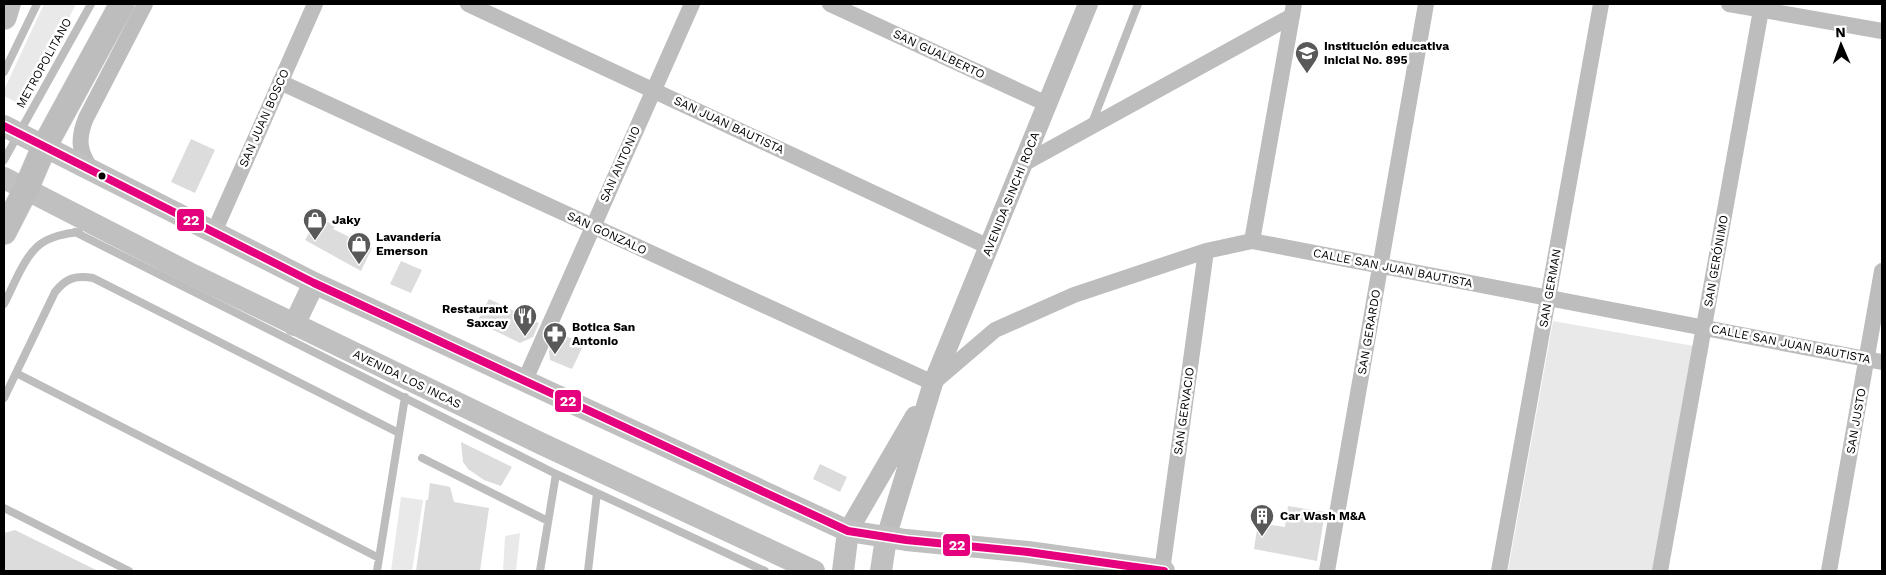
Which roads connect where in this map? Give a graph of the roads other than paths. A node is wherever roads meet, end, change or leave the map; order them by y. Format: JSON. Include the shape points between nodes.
{"nodes":[{"id":1,"x":8,"y":4,"type":"edge"},
{"id":2,"x":37,"y":4,"type":"edge"},
{"id":3,"x":91,"y":4,"type":"edge"},
{"id":4,"x":122,"y":4,"type":"edge"},
{"id":5,"x":146,"y":4,"type":"edge"},
{"id":6,"x":315,"y":4,"type":"edge"},
{"id":7,"x":468,"y":4,"type":"edge"},
{"id":8,"x":692,"y":4,"type":"edge"},
{"id":9,"x":830,"y":4,"type":"edge"},
{"id":10,"x":1088,"y":4,"type":"edge"},
{"id":11,"x":1138,"y":4,"type":"edge"},
{"id":12,"x":1426,"y":4,"type":"edge"},
{"id":13,"x":1601,"y":4,"type":"edge"},
{"id":14,"x":1729,"y":4,"type":"edge"},
{"id":15,"x":1293,"y":10,"type":"edge"},
{"id":16,"x":1761,"y":10,"type":"junction"},
{"id":17,"x":4,"y":17,"type":"edge"},
{"id":18,"x":1882,"y":31,"type":"edge"},
{"id":19,"x":4,"y":72,"type":"edge"},
{"id":20,"x":280,"y":82,"type":"junction"},
{"id":21,"x":653,"y":90,"type":"junction"},
{"id":22,"x":1047,"y":104,"type":"junction"},
{"id":23,"x":1091,"y":126,"type":"junction"},
{"id":24,"x":11,"y":130,"type":"edge"},
{"id":25,"x":44,"y":147,"type":"junction"},
{"id":26,"x":4,"y":160,"type":"edge"},
{"id":27,"x":1023,"y":164,"type":"junction"},
{"id":28,"x":93,"y":172,"type":"junction"},
{"id":29,"x":4,"y":178,"type":"edge"},
{"id":30,"x":26,"y":189,"type":"junction"},
{"id":31,"x":592,"y":226,"type":"junction"},
{"id":32,"x":104,"y":230,"type":"junction"},
{"id":33,"x":4,"y":232,"type":"edge"},
{"id":34,"x":75,"y":232,"type":"junction"},
{"id":35,"x":214,"y":232,"type":"junction"},
{"id":36,"x":1252,"y":241,"type":"junction"},
{"id":37,"x":989,"y":247,"type":"junction"},
{"id":38,"x":1206,"y":251,"type":"junction"},
{"id":39,"x":1381,"y":266,"type":"junction"},
{"id":40,"x":1882,"y":271,"type":"edge"},
{"id":41,"x":314,"y":283,"type":"junction"},
{"id":42,"x":1548,"y":298,"type":"junction"},
{"id":43,"x":4,"y":304,"type":"edge"},
{"id":44,"x":294,"y":324,"type":"junction"},
{"id":45,"x":1704,"y":328,"type":"junction"},
{"id":46,"x":1874,"y":360,"type":"edge"},
{"id":47,"x":16,"y":373,"type":"junction"},
{"id":48,"x":525,"y":380,"type":"junction"},
{"id":49,"x":933,"y":384,"type":"junction"},
{"id":50,"x":405,"y":397,"type":"junction"},
{"id":51,"x":4,"y":398,"type":"edge"},
{"id":52,"x":399,"y":433,"type":"junction"},
{"id":53,"x":422,"y":458,"type":"dead end"},
{"id":54,"x":556,"y":474,"type":"junction"},
{"id":55,"x":598,"y":494,"type":"junction"},
{"id":56,"x":4,"y":508,"type":"edge"},
{"id":57,"x":548,"y":521,"type":"junction"},
{"id":58,"x":848,"y":531,"type":"junction"},
{"id":59,"x":886,"y":538,"type":"junction"},
{"id":60,"x":379,"y":558,"type":"junction"},
{"id":61,"x":129,"y":571,"type":"edge"},
{"id":62,"x":377,"y":571,"type":"edge"},
{"id":63,"x":540,"y":571,"type":"edge"},
{"id":64,"x":588,"y":571,"type":"edge"},
{"id":65,"x":765,"y":571,"type":"edge"},
{"id":66,"x":814,"y":571,"type":"edge"},
{"id":67,"x":843,"y":571,"type":"edge"},
{"id":68,"x":881,"y":571,"type":"edge"},
{"id":69,"x":1163,"y":571,"type":"edge"},
{"id":70,"x":1326,"y":571,"type":"edge"},
{"id":71,"x":1499,"y":571,"type":"edge"},
{"id":72,"x":1660,"y":571,"type":"edge"},
{"id":73,"x":1829,"y":571,"type":"edge"}],
"edges":[{"from":1,"to":17,"type":"main road"},
{"from":2,"to":19,"type":"lane"},
{"from":3,"to":24,"type":"lane","name":"METROPOLITANO"},
{"from":4,"to":25,"type":"main road"},
{"from":5,"to":28,"type":"street","via":[[80,135],[83,157]]},
{"from":6,"to":20,"type":"street","name":"SAN JUAN BOSCO"},
{"from":7,"to":21,"type":"street","name":"SAN JUAN BAUTISTA"},
{"from":8,"to":21,"type":"street","name":"SAN ANTONIO"},
{"from":9,"to":22,"type":"street","name":"SAN GUALBERTO"},
{"from":10,"to":22,"type":"street","name":"AVENIDA SINCHI ROCA"},
{"from":11,"to":23,"type":"lane"},
{"from":12,"to":39,"type":"street","name":"SAN GERARDO"},
{"from":13,"to":42,"type":"street","name":"SAN GERMAN"},
{"from":14,"to":16,"type":"street"},
{"from":15,"to":23,"type":"street"},
{"from":15,"to":36,"type":"street"},
{"from":16,"to":18,"type":"street"},
{"from":16,"to":45,"type":"street","name":"SAN GERÓNIMO"},
{"from":20,"to":31,"type":"street","name":"SAN GONZALO"},
{"from":20,"to":35,"type":"street","name":"SAN JUAN BOSCO"},
{"from":21,"to":31,"type":"street","name":"SAN ANTONIO"},
{"from":21,"to":37,"type":"street","name":"SAN JUAN BAUTISTA"},
{"from":22,"to":27,"type":"street","name":"AVENIDA SINCHI ROCA"},
{"from":23,"to":27,"type":"street"},
{"from":24,"to":25,"type":"main road"},
{"from":24,"to":26,"type":"lane","name":"METROPOLITANO"},
{"from":25,"to":28,"type":"main road"},
{"from":25,"to":30,"type":"main road"},
{"from":27,"to":37,"type":"street","name":"AVENIDA SINCHI ROCA"},
{"from":28,"to":35,"type":"main road"},
{"from":29,"to":30,"type":"main road","name":"AVENIDA LOS INCAS"},
{"from":30,"to":32,"type":"main road","name":"AVENIDA LOS INCAS"},
{"from":30,"to":33,"type":"main road"},
{"from":31,"to":48,"type":"street","name":"SAN ANTONIO"},
{"from":31,"to":49,"type":"street","name":"SAN GONZALO"},
{"from":32,"to":34,"type":"lane"},
{"from":32,"to":44,"type":"main road","name":"AVENIDA LOS INCAS"},
{"from":34,"to":43,"type":"lane","via":[[47,239],[37,246]]},
{"from":34,"to":50,"type":"lane"},
{"from":35,"to":41,"type":"main road"},
{"from":36,"to":38,"type":"street","name":"CALLE SAN JUAN BAUTISTA"},
{"from":36,"to":39,"type":"street","name":"CALLE SAN JUAN BAUTISTA"},
{"from":37,"to":49,"type":"street","name":"AVENIDA SINCHI ROCA"},
{"from":38,"to":49,"type":"street","name":"CALLE SAN JUAN BAUTISTA","via":[[1074,295],[994,330]]},
{"from":38,"to":69,"type":"street","name":"SAN GERVACIO"},
{"from":39,"to":42,"type":"street","name":"CALLE SAN JUAN BAUTISTA"},
{"from":39,"to":70,"type":"street","name":"SAN GERARDO"},
{"from":40,"to":46,"type":"street","name":"SAN JUSTO"},
{"from":41,"to":44,"type":"main road"},
{"from":41,"to":48,"type":"main road"},
{"from":42,"to":45,"type":"street","name":"CALLE SAN JUAN BAUTISTA"},
{"from":42,"to":71,"type":"street","name":"SAN GERMAN"},
{"from":44,"to":66,"type":"main road","name":"AVENIDA LOS INCAS"},
{"from":45,"to":46,"type":"street","name":"CALLE SAN JUAN BAUTISTA"},
{"from":45,"to":72,"type":"street","name":"SAN GERÓNIMO"},
{"from":46,"to":73,"type":"street","name":"SAN JUSTO"},
{"from":47,"to":51,"type":"lane"},
{"from":47,"to":52,"type":"lane","via":[[61,284],[81,276],[93,278]]},
{"from":47,"to":60,"type":"lane"},
{"from":48,"to":58,"type":"main road"},
{"from":49,"to":58,"type":"street","name":"AVENIDA SINCHI ROCA"},
{"from":49,"to":59,"type":"street","name":"AVENIDA SINCHI ROCA"},
{"from":50,"to":52,"type":"lane"},
{"from":50,"to":54,"type":"lane"},
{"from":52,"to":60,"type":"lane"},
{"from":53,"to":57,"type":"lane"},
{"from":54,"to":55,"type":"lane"},
{"from":54,"to":57,"type":"lane"},
{"from":55,"to":64,"type":"lane"},
{"from":55,"to":65,"type":"lane"},
{"from":56,"to":61,"type":"lane"},
{"from":57,"to":63,"type":"lane"},
{"from":58,"to":59,"type":"main road"},
{"from":58,"to":67,"type":"main road","name":"AVENIDA SINCHI ROCA"},
{"from":59,"to":68,"type":"main road","name":"AVENIDA SINCHI ROCA"},
{"from":59,"to":69,"type":"main road","via":[[1028,552]]},
{"from":60,"to":62,"type":"lane"}]}
